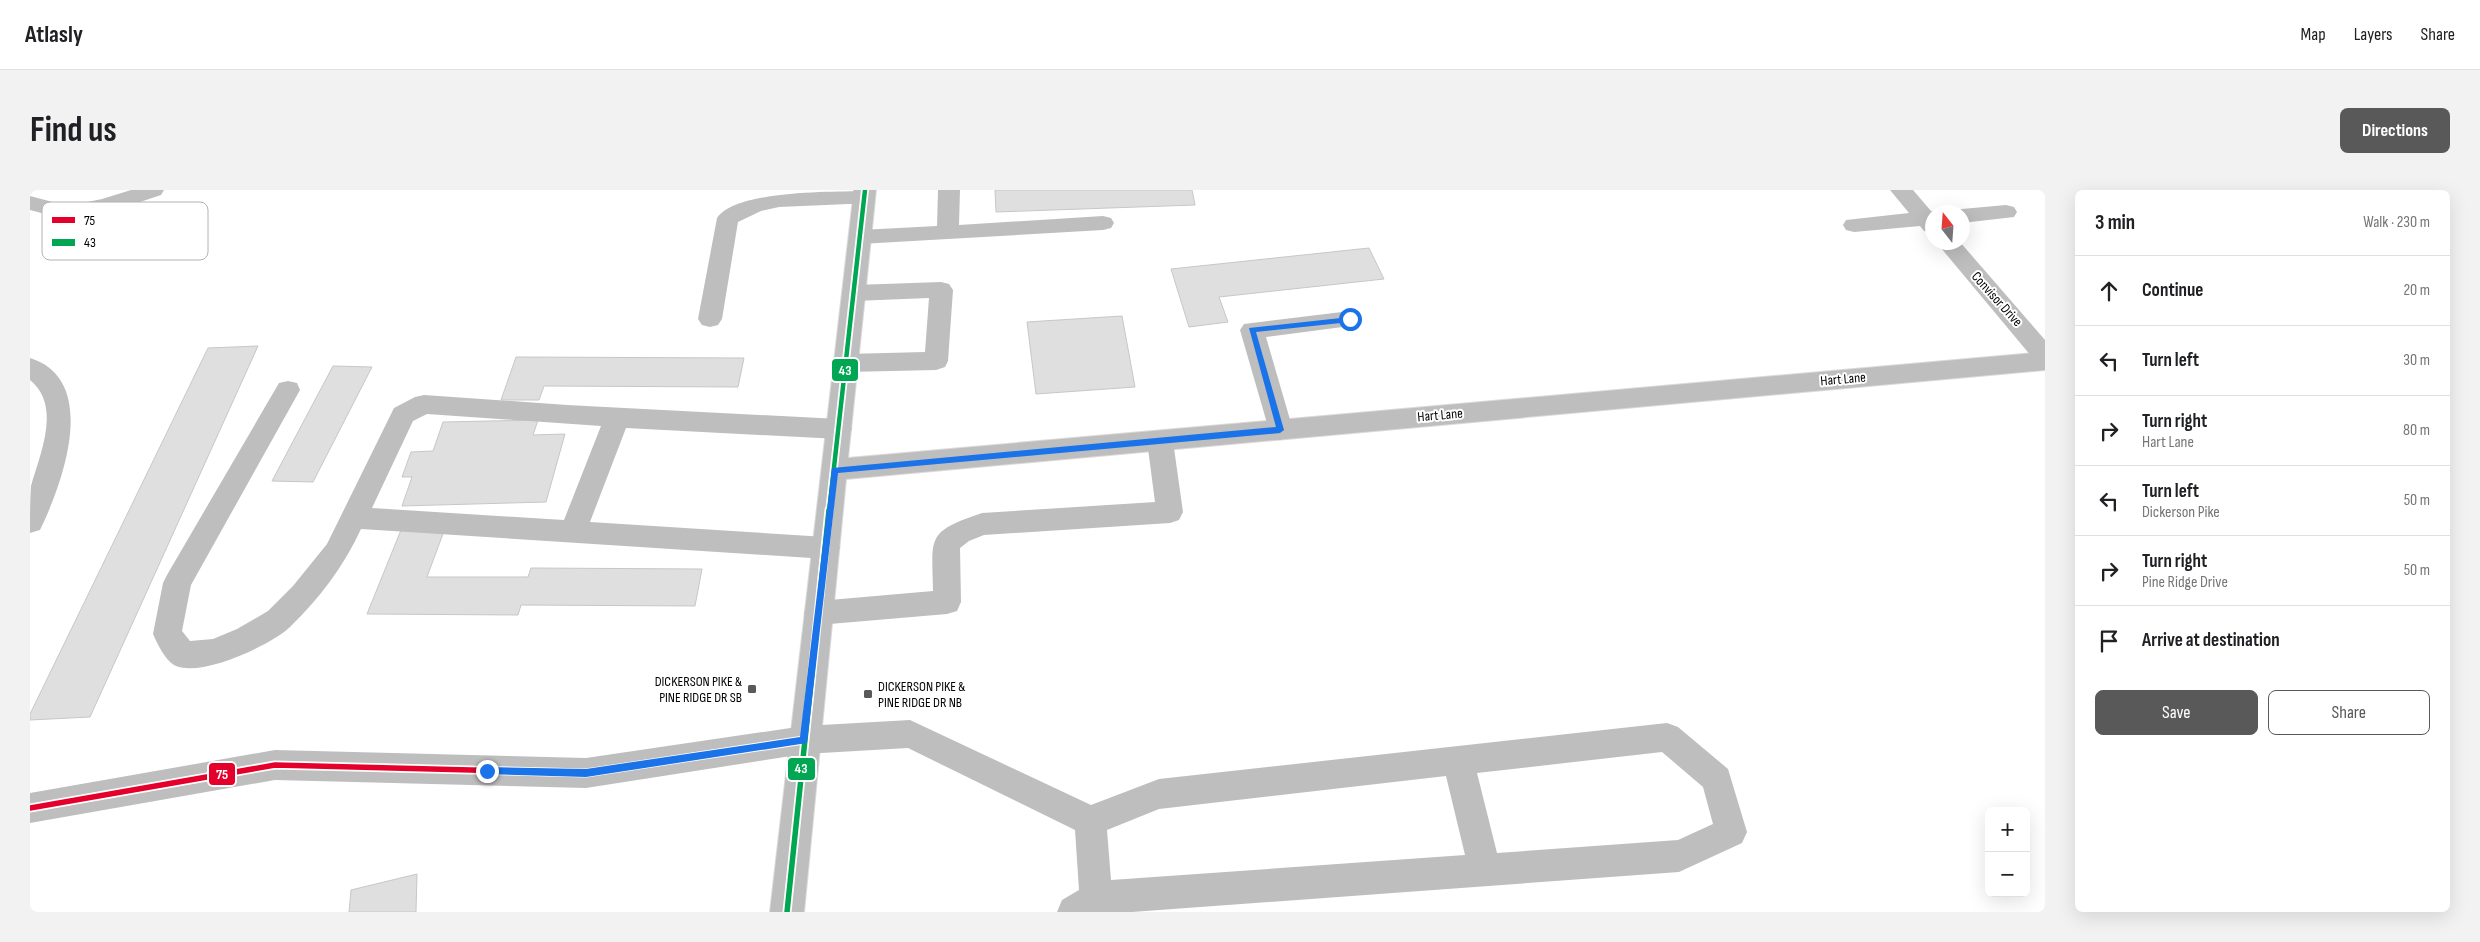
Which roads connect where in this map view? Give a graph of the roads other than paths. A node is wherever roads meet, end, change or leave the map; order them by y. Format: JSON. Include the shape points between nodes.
{"nodes":[{"id":1,"x":153,"y":190,"type":"edge"},
{"id":2,"x":949,"y":190,"type":"edge"},
{"id":3,"x":1901,"y":190,"type":"edge"},
{"id":4,"x":865,"y":194,"type":"edge"},
{"id":5,"x":117,"y":202,"type":"edge"},
{"id":6,"x":2006,"y":212,"type":"dead end"},
{"id":7,"x":1970,"y":215,"type":"edge"},
{"id":8,"x":1925,"y":216,"type":"edge"},
{"id":9,"x":1925,"y":221,"type":"edge"},
{"id":10,"x":1103,"y":223,"type":"dead end"},
{"id":11,"x":1854,"y":225,"type":"dead end"},
{"id":12,"x":948,"y":233,"type":"junction"},
{"id":13,"x":860,"y":237,"type":"junction"},
{"id":14,"x":1954,"y":250,"type":"edge"},
{"id":15,"x":854,"y":293,"type":"junction"},
{"id":16,"x":710,"y":319,"type":"dead end"},
{"id":17,"x":1350,"y":319,"type":"dead end"},
{"id":18,"x":2045,"y":356,"type":"edge"},
{"id":19,"x":2045,"y":361,"type":"edge"},
{"id":20,"x":846,"y":362,"type":"junction"},
{"id":21,"x":30,"y":367,"type":"edge"},
{"id":22,"x":288,"y":390,"type":"dead end"},
{"id":23,"x":617,"y":417,"type":"junction"},
{"id":24,"x":838,"y":429,"type":"junction"},
{"id":25,"x":1280,"y":430,"type":"junction"},
{"id":26,"x":1160,"y":441,"type":"junction"},
{"id":27,"x":834,"y":470,"type":"junction"},
{"id":28,"x":354,"y":518,"type":"junction"},
{"id":29,"x":30,"y":522,"type":"edge"},
{"id":30,"x":573,"y":532,"type":"junction"},
{"id":31,"x":826,"y":548,"type":"junction"},
{"id":32,"x":818,"y":613,"type":"junction"},
{"id":33,"x":804,"y":740,"type":"junction"},
{"id":34,"x":1458,"y":760,"type":"junction"},
{"id":35,"x":30,"y":808,"type":"edge"},
{"id":36,"x":1090,"y":821,"type":"junction"},
{"id":37,"x":1485,"y":870,"type":"junction"},
{"id":38,"x":1085,"y":905,"type":"edge"},
{"id":39,"x":787,"y":912,"type":"edge"}],
"edges":[{"from":1,"to":5,"type":"main road"},
{"from":2,"to":12,"type":"main road"},
{"from":3,"to":8,"type":"main road"},
{"from":4,"to":13,"type":"main road"},
{"from":4,"to":16,"type":"main road","via":[[779,200],[754,206],[728,218]]},
{"from":6,"to":7,"type":"main road"},
{"from":9,"to":11,"type":"main road"},
{"from":10,"to":12,"type":"main road"},
{"from":12,"to":13,"type":"main road"},
{"from":13,"to":15,"type":"main road"},
{"from":14,"to":18,"type":"main road","name":"Convisor Drive"},
{"from":15,"to":20,"type":"main road"},
{"from":15,"to":20,"type":"main road","via":[[941,290],[936,361]]},
{"from":17,"to":25,"type":"main road","via":[[1252,330]]},
{"from":19,"to":25,"type":"main road","name":"Hart Lane"},
{"from":20,"to":24,"type":"main road"},
{"from":21,"to":29,"type":"main road","via":[[54,390],[62,419],[52,465]]},
{"from":22,"to":28,"type":"main road","via":[[177,583],[167,634],[183,655],[215,652],[278,620],[337,552]]},
{"from":23,"to":24,"type":"main road"},
{"from":23,"to":28,"type":"main road","via":[[424,404],[403,416]]},
{"from":23,"to":30,"type":"main road"},
{"from":24,"to":27,"type":"main road"},
{"from":25,"to":26,"type":"main road","name":"Hart Lane"},
{"from":26,"to":27,"type":"main road","name":"Hart Lane"},
{"from":26,"to":32,"type":"main road","via":[[1170,512],[982,524],[959,533],[946,544],[947,602]]},
{"from":27,"to":31,"type":"main road"},
{"from":28,"to":30,"type":"main road"},
{"from":30,"to":31,"type":"main road"},
{"from":31,"to":32,"type":"main road"},
{"from":32,"to":33,"type":"main road"},
{"from":33,"to":35,"type":"main road","via":[[586,773],[275,765]]},
{"from":33,"to":36,"type":"main road","via":[[910,734]]},
{"from":33,"to":39,"type":"main road"},
{"from":34,"to":36,"type":"main road","via":[[1159,794]]},
{"from":34,"to":37,"type":"main road"},
{"from":34,"to":37,"type":"main road","via":[[1667,737],[1717,779],[1731,832],[1679,856]]},
{"from":36,"to":38,"type":"main road"},
{"from":37,"to":38,"type":"main road"}]}
